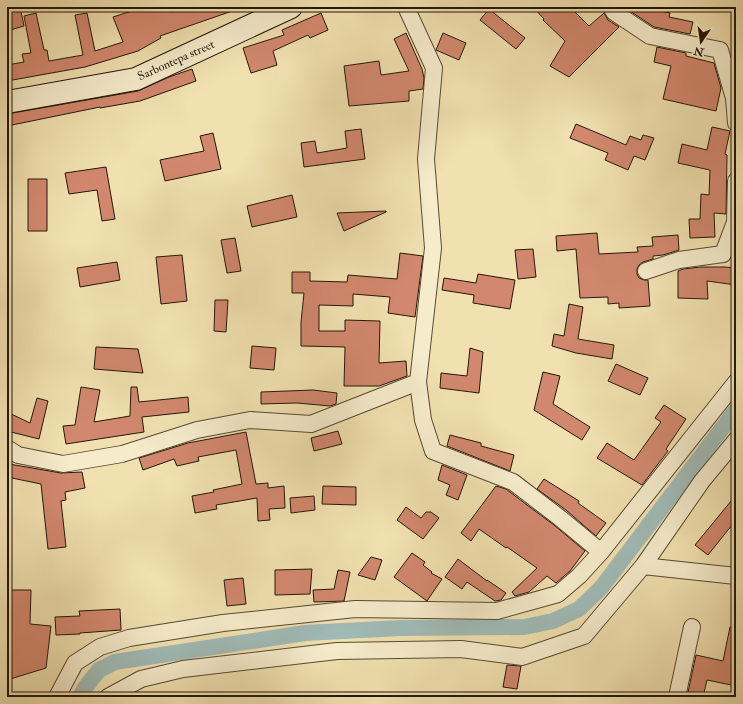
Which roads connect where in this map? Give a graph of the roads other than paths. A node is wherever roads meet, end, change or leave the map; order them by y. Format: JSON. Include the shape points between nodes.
{"nodes":[{"id":1,"x":291,"y":7,"type":"edge"},
{"id":2,"x":406,"y":7,"type":"edge"},
{"id":3,"x":611,"y":7,"type":"edge"},
{"id":4,"x":7,"y":102,"type":"edge"},
{"id":5,"x":736,"y":123,"type":"edge"},
{"id":6,"x":736,"y":181,"type":"edge"},
{"id":7,"x":646,"y":271,"type":"dead end"},
{"id":8,"x":418,"y":382,"type":"junction"},
{"id":9,"x":736,"y":382,"type":"edge"},
{"id":10,"x":736,"y":440,"type":"edge"},
{"id":11,"x":7,"y":448,"type":"edge"},
{"id":12,"x":601,"y":552,"type":"junction"},
{"id":13,"x":643,"y":566,"type":"junction"},
{"id":14,"x":736,"y":576,"type":"edge"},
{"id":15,"x":692,"y":627,"type":"dead end"},
{"id":16,"x":57,"y":697,"type":"edge"},
{"id":17,"x":108,"y":697,"type":"edge"},
{"id":18,"x":677,"y":697,"type":"edge"}],
"edges":[{"from":1,"to":4,"type":"street","name":"Sarbontepa street","via":[[136,79]]},
{"from":2,"to":8,"type":"street","via":[[434,68],[426,159],[433,248]]},
{"from":3,"to":5,"type":"street","via":[[614,12],[650,36],[720,50],[734,98]]},
{"from":6,"to":7,"type":"street","via":[[735,222],[724,254],[679,260]]},
{"from":8,"to":11,"type":"street","via":[[311,424],[250,420],[197,430],[122,454],[63,464],[18,455]]},
{"from":8,"to":12,"type":"street","via":[[424,420],[433,451],[513,482]]},
{"from":9,"to":12,"type":"street"},
{"from":10,"to":13,"type":"street","via":[[702,480]]},
{"from":12,"to":16,"type":"street","via":[[558,594],[497,611],[355,609],[223,623],[129,638],[100,647],[75,663]]},
{"from":13,"to":14,"type":"street"},
{"from":13,"to":17,"type":"street","via":[[584,636],[522,657],[461,649],[337,651],[184,669],[141,679]]},
{"from":15,"to":18,"type":"street"}]}
